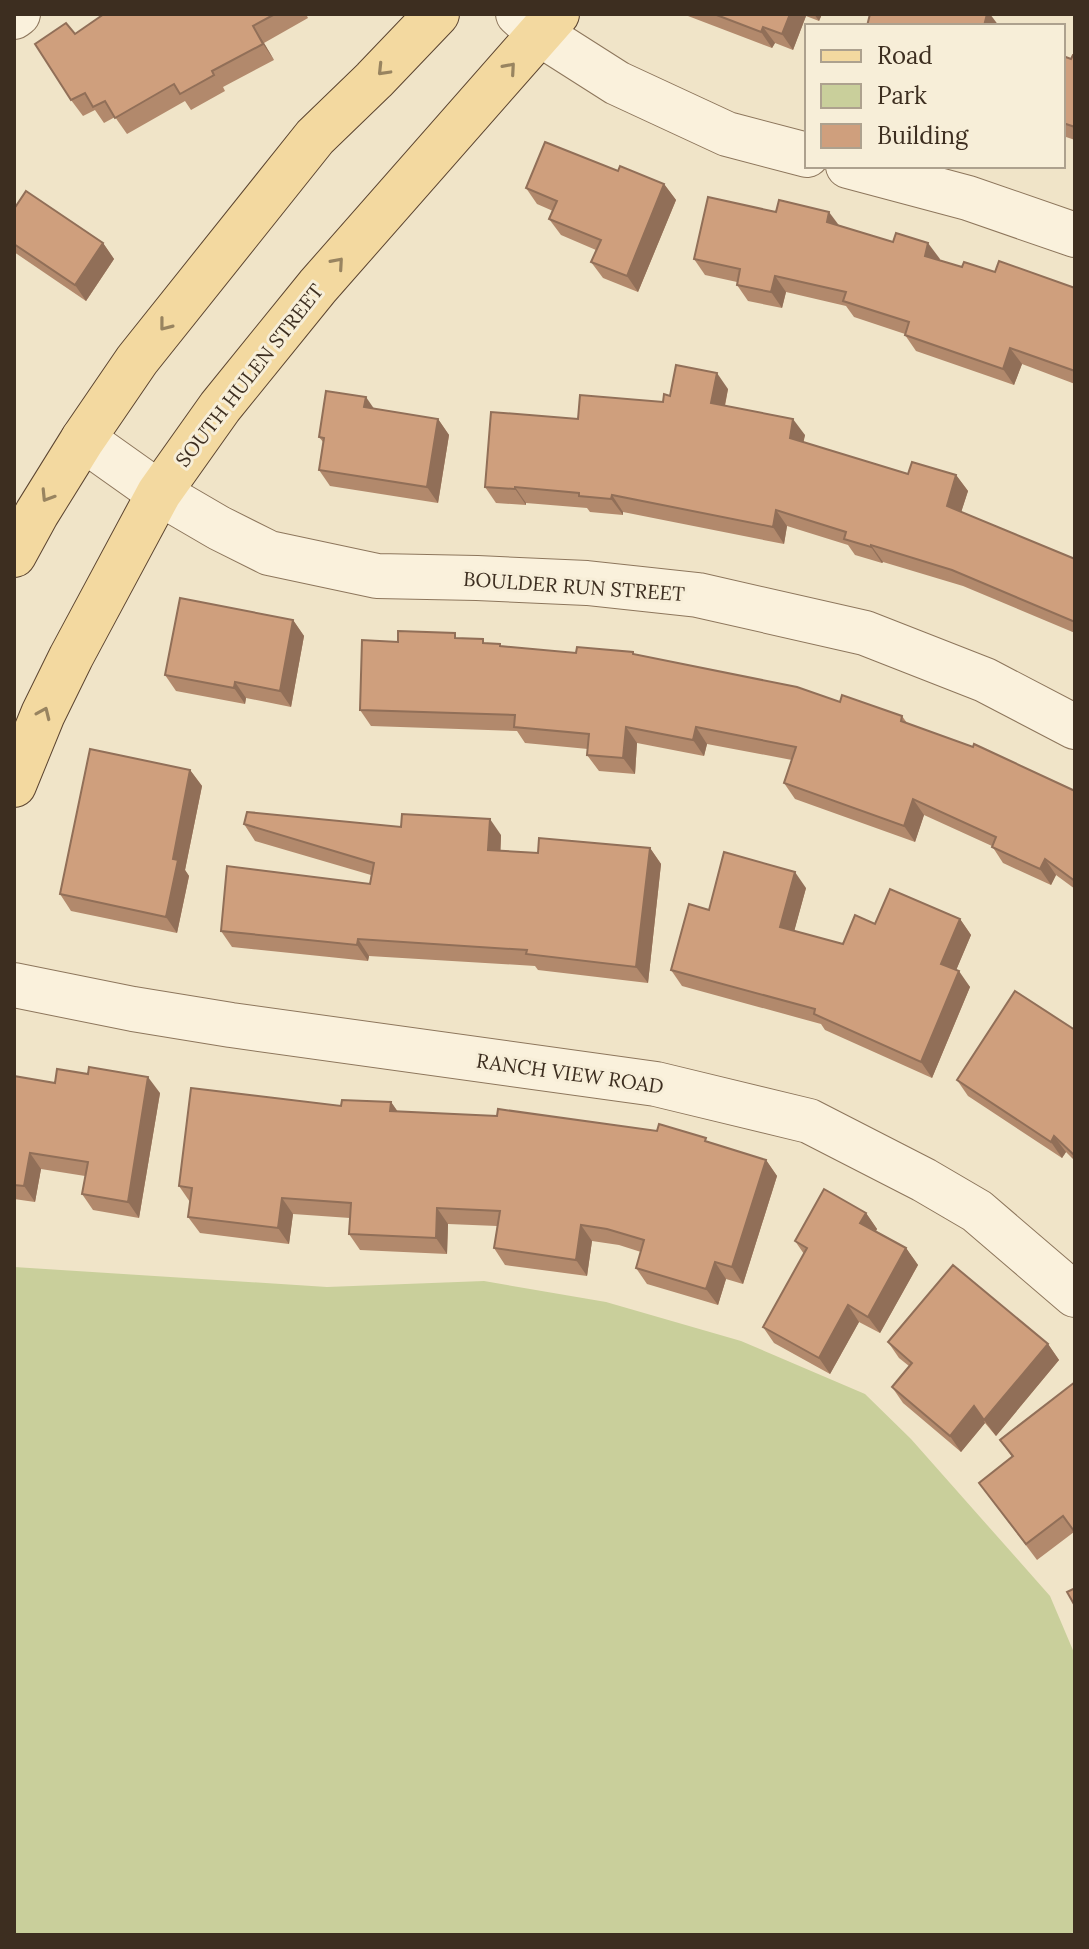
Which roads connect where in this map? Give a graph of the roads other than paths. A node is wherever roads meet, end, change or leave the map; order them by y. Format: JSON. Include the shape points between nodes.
{"nodes":[{"id":1,"x":437,"y":14,"type":"edge"},
{"id":2,"x":538,"y":21,"type":"edge"},
{"id":3,"x":805,"y":154,"type":"edge"},
{"id":4,"x":856,"y":168,"type":"edge"},
{"id":5,"x":1075,"y":235,"type":"edge"},
{"id":6,"x":83,"y":439,"type":"junction"},
{"id":7,"x":159,"y":493,"type":"junction"},
{"id":8,"x":14,"y":555,"type":"edge"},
{"id":9,"x":1075,"y":727,"type":"edge"},
{"id":10,"x":14,"y":785,"type":"edge"},
{"id":11,"x":14,"y":985,"type":"edge"},
{"id":12,"x":1075,"y":1295,"type":"edge"}],
"edges":[{"from":1,"to":6,"type":"main road","one_way":true,"via":[[315,137],[137,360]]},
{"from":2,"to":3,"type":"street","via":[[617,83],[727,134]]},
{"from":7,"to":2,"type":"main road","name":"SOUTH HULEN STREET","one_way":true,"via":[[220,407]]},
{"from":4,"to":5,"type":"street","via":[[968,198]]},
{"from":6,"to":7,"type":"street","name":"BOULDER RUN STREET"},
{"from":6,"to":8,"type":"main road","one_way":true},
{"from":7,"to":9,"type":"street","name":"BOULDER RUN STREET","via":[[269,553],[377,576],[587,583],[698,595],[865,633],[985,680]]},
{"from":10,"to":7,"type":"main road","name":"SOUTH HULEN STREET","one_way":true,"via":[[71,657]]},
{"from":11,"to":12,"type":"street","name":"RANCH VIEW ROAD","via":[[231,1025],[656,1084],[809,1121],[977,1211]]}]}
